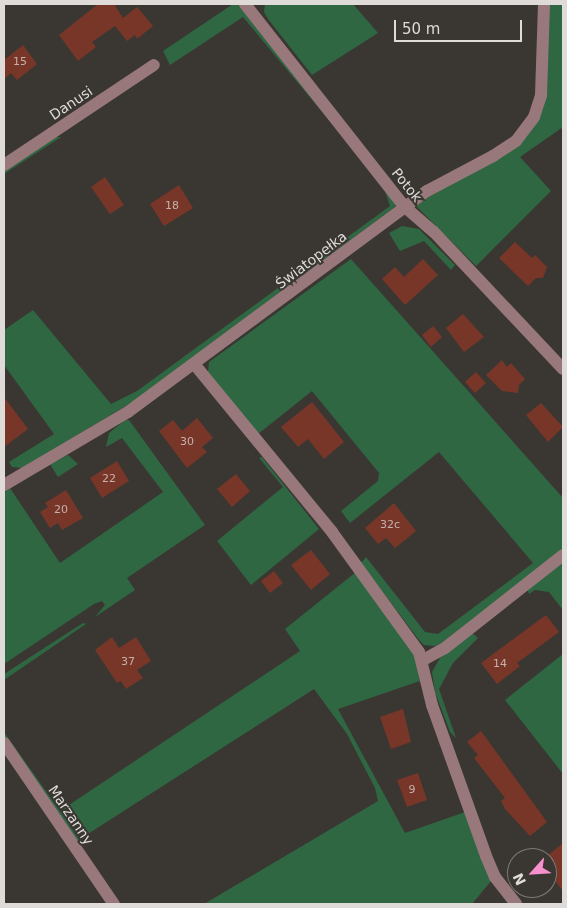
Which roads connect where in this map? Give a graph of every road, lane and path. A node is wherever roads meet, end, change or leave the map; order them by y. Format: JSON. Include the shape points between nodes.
{"nodes":[{"id":1,"x":247,"y":4,"type":"edge"},
{"id":2,"x":544,"y":4,"type":"edge"},
{"id":3,"x":154,"y":65,"type":"dead end"},
{"id":4,"x":4,"y":165,"type":"edge"},
{"id":5,"x":405,"y":207,"type":"junction"},
{"id":6,"x":196,"y":364,"type":"junction"},
{"id":7,"x":563,"y":369,"type":"edge"},
{"id":8,"x":4,"y":485,"type":"edge"},
{"id":9,"x":563,"y":554,"type":"edge"},
{"id":10,"x":423,"y":660,"type":"junction"},
{"id":11,"x":4,"y":743,"type":"edge"},
{"id":12,"x":114,"y":904,"type":"edge"},
{"id":13,"x":516,"y":904,"type":"edge"}],
"edges":[{"from":1,"to":5,"type":"street","name":"Potok"},
{"from":2,"to":5,"type":"street","name":"Światopełka","via":[[541,95],[534,117],[505,149],[439,184]]},
{"from":3,"to":4,"type":"street","name":"Danusi"},
{"from":5,"to":6,"type":"street","name":"Światopełka"},
{"from":5,"to":7,"type":"street","name":"Potok","via":[[434,232]]},
{"from":6,"to":8,"type":"street","name":"Światopełka","via":[[128,412]]},
{"from":6,"to":10,"type":"street","via":[[332,532]]},
{"from":9,"to":10,"type":"street","via":[[445,648]]},
{"from":10,"to":13,"type":"street","via":[[432,705],[495,876]]},
{"from":11,"to":12,"type":"street","name":"Marzanny"}]}
